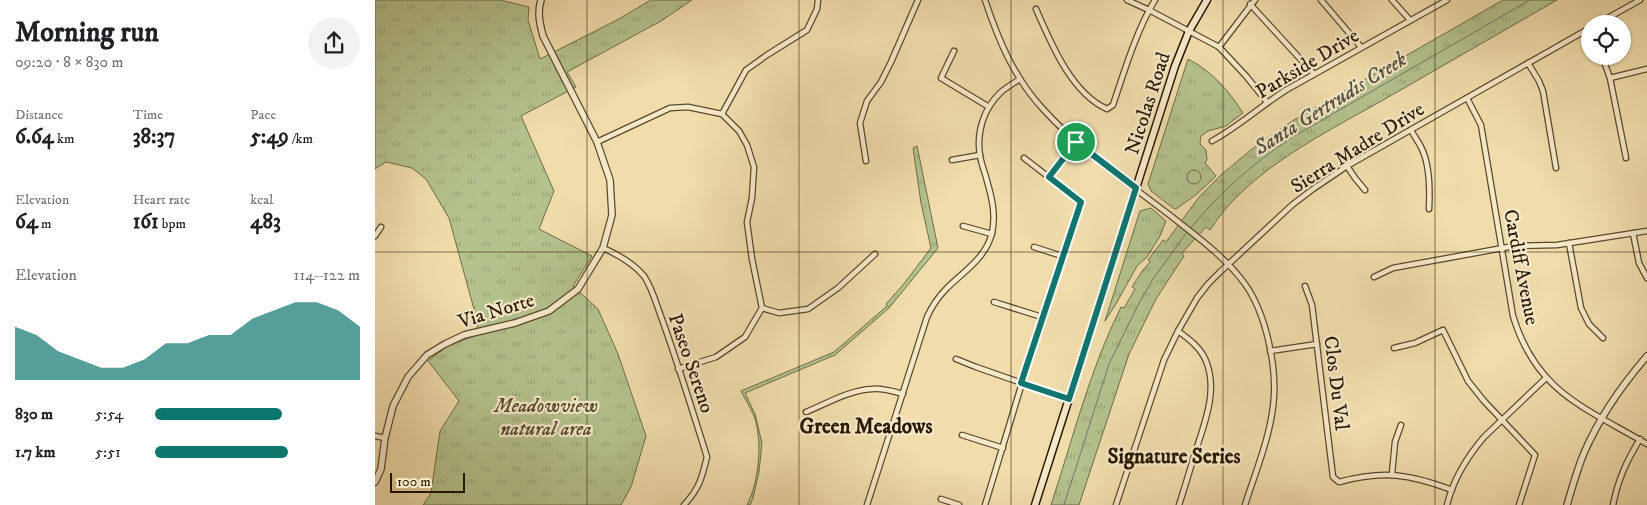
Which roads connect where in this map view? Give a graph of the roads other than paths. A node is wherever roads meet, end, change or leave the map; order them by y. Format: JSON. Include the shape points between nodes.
{"nodes":[{"id":1,"x":541,"y":0,"type":"edge"},
{"id":2,"x":818,"y":0,"type":"edge"},
{"id":3,"x":919,"y":0,"type":"edge"},
{"id":4,"x":985,"y":0,"type":"edge"},
{"id":5,"x":1127,"y":0,"type":"edge"},
{"id":6,"x":1155,"y":0,"type":"edge"},
{"id":7,"x":1207,"y":0,"type":"edge"},
{"id":8,"x":1255,"y":0,"type":"edge"},
{"id":9,"x":1321,"y":0,"type":"edge"},
{"id":10,"x":1392,"y":0,"type":"edge"},
{"id":11,"x":1447,"y":0,"type":"edge"},
{"id":12,"x":1640,"y":0,"type":"edge"},
{"id":13,"x":1250,"y":4,"type":"junction"},
{"id":14,"x":1036,"y":9,"type":"dead end"},
{"id":15,"x":1149,"y":10,"type":"junction"},
{"id":16,"x":1613,"y":15,"type":"edge"},
{"id":17,"x":1410,"y":20,"type":"junction"},
{"id":18,"x":1189,"y":30,"type":"junction"},
{"id":19,"x":1581,"y":34,"type":"edge"},
{"id":20,"x":1219,"y":47,"type":"junction"},
{"id":21,"x":1361,"y":47,"type":"junction"},
{"id":22,"x":954,"y":52,"type":"dead end"},
{"id":23,"x":1528,"y":63,"type":"junction"},
{"id":24,"x":1605,"y":65,"type":"edge"},
{"id":25,"x":1647,"y":69,"type":"edge"},
{"id":26,"x":1314,"y":74,"type":"junction"},
{"id":27,"x":1610,"y":78,"type":"junction"},
{"id":28,"x":1020,"y":79,"type":"junction"},
{"id":29,"x":1467,"y":98,"type":"junction"},
{"id":30,"x":1267,"y":102,"type":"junction"},
{"id":31,"x":989,"y":107,"type":"junction"},
{"id":32,"x":722,"y":114,"type":"junction"},
{"id":33,"x":1411,"y":130,"type":"junction"},
{"id":34,"x":1212,"y":141,"type":"dead end"},
{"id":35,"x":597,"y":142,"type":"junction"},
{"id":36,"x":1076,"y":142,"type":"junction"},
{"id":37,"x":980,"y":155,"type":"junction"},
{"id":38,"x":1024,"y":158,"type":"dead end"},
{"id":39,"x":1626,"y":158,"type":"dead end"},
{"id":40,"x":952,"y":160,"type":"dead end"},
{"id":41,"x":866,"y":161,"type":"dead end"},
{"id":42,"x":1347,"y":166,"type":"junction"},
{"id":43,"x":1556,"y":168,"type":"dead end"},
{"id":44,"x":1049,"y":177,"type":"junction"},
{"id":45,"x":1136,"y":188,"type":"junction"},
{"id":46,"x":1365,"y":190,"type":"dead end"},
{"id":47,"x":1429,"y":209,"type":"dead end"},
{"id":48,"x":963,"y":226,"type":"dead end"},
{"id":49,"x":381,"y":227,"type":"dead end"},
{"id":50,"x":1647,"y":231,"type":"edge"},
{"id":51,"x":1633,"y":233,"type":"junction"},
{"id":52,"x":992,"y":234,"type":"junction"},
{"id":53,"x":375,"y":236,"type":"edge"},
{"id":54,"x":1569,"y":243,"type":"junction"},
{"id":55,"x":1034,"y":247,"type":"dead end"},
{"id":56,"x":603,"y":248,"type":"junction"},
{"id":57,"x":1502,"y":248,"type":"junction"},
{"id":58,"x":875,"y":254,"type":"dead end"},
{"id":59,"x":1062,"y":256,"type":"junction"},
{"id":60,"x":1229,"y":263,"type":"junction"},
{"id":61,"x":1374,"y":277,"type":"dead end"},
{"id":62,"x":1647,"y":278,"type":"edge"},
{"id":63,"x":1305,"y":286,"type":"dead end"},
{"id":64,"x":994,"y":302,"type":"dead end"},
{"id":65,"x":762,"y":308,"type":"junction"},
{"id":66,"x":1042,"y":317,"type":"junction"},
{"id":67,"x":1178,"y":331,"type":"junction"},
{"id":68,"x":1603,"y":338,"type":"dead end"},
{"id":69,"x":1317,"y":344,"type":"junction"},
{"id":70,"x":1394,"y":348,"type":"dead end"},
{"id":71,"x":1270,"y":351,"type":"junction"},
{"id":72,"x":1647,"y":356,"type":"edge"},
{"id":73,"x":956,"y":359,"type":"dead end"},
{"id":74,"x":678,"y":369,"type":"junction"},
{"id":75,"x":1545,"y":378,"type":"junction"},
{"id":76,"x":1021,"y":383,"type":"junction"},
{"id":77,"x":903,"y":394,"type":"junction"},
{"id":78,"x":1069,"y":399,"type":"junction"},
{"id":79,"x":806,"y":412,"type":"dead end"},
{"id":80,"x":1602,"y":418,"type":"junction"},
{"id":81,"x":1502,"y":420,"type":"junction"},
{"id":82,"x":1401,"y":425,"type":"dead end"},
{"id":83,"x":962,"y":435,"type":"dead end"},
{"id":84,"x":375,"y":436,"type":"edge"},
{"id":85,"x":385,"y":438,"type":"junction"},
{"id":86,"x":1639,"y":439,"type":"junction"},
{"id":87,"x":1647,"y":444,"type":"edge"},
{"id":88,"x":1003,"y":448,"type":"junction"},
{"id":89,"x":1392,"y":474,"type":"junction"},
{"id":90,"x":375,"y":482,"type":"edge"},
{"id":91,"x":1452,"y":490,"type":"junction"},
{"id":92,"x":941,"y":499,"type":"dead end"},
{"id":93,"x":684,"y":505,"type":"edge"},
{"id":94,"x":867,"y":505,"type":"edge"},
{"id":95,"x":959,"y":505,"type":"edge"},
{"id":96,"x":985,"y":505,"type":"edge"},
{"id":97,"x":1035,"y":505,"type":"edge"},
{"id":98,"x":1117,"y":505,"type":"edge"},
{"id":99,"x":1179,"y":505,"type":"edge"},
{"id":100,"x":1245,"y":505,"type":"edge"},
{"id":101,"x":1447,"y":505,"type":"edge"},
{"id":102,"x":1519,"y":505,"type":"edge"},
{"id":103,"x":1567,"y":505,"type":"edge"},
{"id":104,"x":1613,"y":505,"type":"edge"}],
"edges":[{"from":1,"to":35,"type":"street","name":"Via Norte","via":[[539,19],[543,36]]},
{"from":2,"to":32,"type":"street","via":[[807,30],[746,70]]},
{"from":3,"to":41,"type":"street","via":[[881,82],[867,101],[860,123]]},
{"from":4,"to":28,"type":"street","via":[[995,30]]},
{"from":5,"to":15,"type":"street"},
{"from":6,"to":15,"type":"street"},
{"from":7,"to":18,"type":"main road","name":"Nicolas Road"},
{"from":8,"to":13,"type":"street"},
{"from":9,"to":21,"type":"street"},
{"from":10,"to":17,"type":"street"},
{"from":11,"to":17,"type":"street","name":"Parkside Drive"},
{"from":12,"to":16,"type":"street"},
{"from":13,"to":20,"type":"street"},
{"from":13,"to":26,"type":"street"},
{"from":14,"to":15,"type":"street","via":[[1070,77],[1097,105],[1107,109],[1113,105]]},
{"from":15,"to":18,"type":"street"},
{"from":17,"to":21,"type":"street","name":"Parkside Drive"},
{"from":18,"to":20,"type":"street"},
{"from":18,"to":45,"type":"main road","name":"Nicolas Road"},
{"from":19,"to":23,"type":"street","name":"Sierra Madre Drive"},
{"from":20,"to":30,"type":"street"},
{"from":21,"to":26,"type":"street","name":"Parkside Drive"},
{"from":22,"to":31,"type":"street","via":[[941,78]]},
{"from":23,"to":29,"type":"street","name":"Sierra Madre Drive"},
{"from":23,"to":43,"type":"street","via":[[1543,91]]},
{"from":24,"to":27,"type":"street"},
{"from":25,"to":27,"type":"street"},
{"from":26,"to":30,"type":"street","name":"Parkside Drive"},
{"from":27,"to":39,"type":"street"},
{"from":28,"to":31,"type":"street"},
{"from":28,"to":36,"type":"street","via":[[1041,108]]},
{"from":29,"to":33,"type":"street","name":"Sierra Madre Drive"},
{"from":29,"to":57,"type":"street","name":"Cardiff Avenue","via":[[1481,125]]},
{"from":30,"to":34,"type":"street","name":"Parkside Drive"},
{"from":31,"to":37,"type":"street","via":[[981,124]]},
{"from":32,"to":35,"type":"street","via":[[688,107],[670,108]]},
{"from":32,"to":65,"type":"street","via":[[739,131],[754,167],[747,222]]},
{"from":33,"to":42,"type":"street","name":"Sierra Madre Drive"},
{"from":33,"to":47,"type":"street","via":[[1425,156],[1430,189]]},
{"from":35,"to":56,"type":"street","name":"Via Norte","via":[[610,180],[612,215]]},
{"from":36,"to":44,"type":"street"},
{"from":36,"to":45,"type":"street"},
{"from":37,"to":40,"type":"street"},
{"from":37,"to":52,"type":"street","via":[[994,205]]},
{"from":38,"to":44,"type":"street"},
{"from":42,"to":46,"type":"street"},
{"from":42,"to":60,"type":"street","name":"Sierra Madre Drive","via":[[1292,205]]},
{"from":44,"to":59,"type":"street","via":[[1081,202]]},
{"from":45,"to":60,"type":"street"},
{"from":45,"to":78,"type":"main road","name":"Nicolas Road"},
{"from":48,"to":52,"type":"street"},
{"from":49,"to":53,"type":"street"},
{"from":50,"to":51,"type":"street"},
{"from":51,"to":54,"type":"street"},
{"from":51,"to":62,"type":"street","via":[[1639,263]]},
{"from":52,"to":77,"type":"street","via":[[984,252],[932,307]]},
{"from":54,"to":57,"type":"street"},
{"from":54,"to":68,"type":"street","via":[[1581,308],[1589,324]]},
{"from":55,"to":59,"type":"street"},
{"from":56,"to":74,"type":"street","name":"Paseo Sereno","via":[[620,255],[644,277]]},
{"from":56,"to":85,"type":"street","name":"Via Norte","via":[[579,289],[549,311],[464,335],[427,355],[408,377],[393,406]]},
{"from":57,"to":61,"type":"street","via":[[1399,267]]},
{"from":57,"to":75,"type":"street","name":"Cardiff Avenue","via":[[1517,330]]},
{"from":58,"to":65,"type":"street","via":[[838,288],[808,309],[779,313]]},
{"from":59,"to":66,"type":"street"},
{"from":60,"to":67,"type":"street","name":"Sierra Madre Drive","via":[[1208,284]]},
{"from":60,"to":71,"type":"street","via":[[1254,300]]},
{"from":63,"to":69,"type":"street","name":"Clos Du Val","via":[[1312,305]]},
{"from":64,"to":66,"type":"street"},
{"from":65,"to":74,"type":"street","via":[[745,337],[716,357]]},
{"from":66,"to":76,"type":"street"},
{"from":67,"to":98,"type":"street","name":"Sierra Madre Drive","via":[[1156,381]]},
{"from":67,"to":99,"type":"street","via":[[1197,346],[1206,360],[1211,393],[1209,411]]},
{"from":69,"to":71,"type":"street"},
{"from":69,"to":89,"type":"street","name":"Clos Du Val","via":[[1333,477],[1339,482]]},
{"from":70,"to":81,"type":"street","via":[[1415,343],[1443,330],[1468,381]]},
{"from":71,"to":100,"type":"street","via":[[1274,375],[1271,419]]},
{"from":72,"to":80,"type":"street"},
{"from":73,"to":76,"type":"street"},
{"from":74,"to":93,"type":"street","name":"Paseo Sereno","via":[[707,457],[695,494]]},
{"from":75,"to":80,"type":"street","name":"Cardiff Avenue","via":[[1562,393]]},
{"from":75,"to":81,"type":"street"},
{"from":76,"to":78,"type":"street"},
{"from":76,"to":88,"type":"street"},
{"from":77,"to":79,"type":"street","via":[[872,389]]},
{"from":77,"to":94,"type":"street"},
{"from":78,"to":97,"type":"main road","name":"Nicolas Road"},
{"from":80,"to":86,"type":"street","name":"Cardiff Avenue"},
{"from":80,"to":103,"type":"street","via":[[1584,453]]},
{"from":81,"to":91,"type":"street","via":[[1475,448]]},
{"from":81,"to":102,"type":"street","via":[[1535,456]]},
{"from":82,"to":89,"type":"street","via":[[1395,442]]},
{"from":83,"to":88,"type":"street"},
{"from":84,"to":85,"type":"street"},
{"from":85,"to":90,"type":"street","name":"Via Norte","via":[[381,470]]},
{"from":86,"to":87,"type":"street","name":"Cardiff Avenue"},
{"from":86,"to":104,"type":"street","via":[[1617,484]]},
{"from":88,"to":96,"type":"street"},
{"from":89,"to":91,"type":"street","via":[[1419,478]]},
{"from":91,"to":101,"type":"street"},
{"from":92,"to":95,"type":"street"}]}
